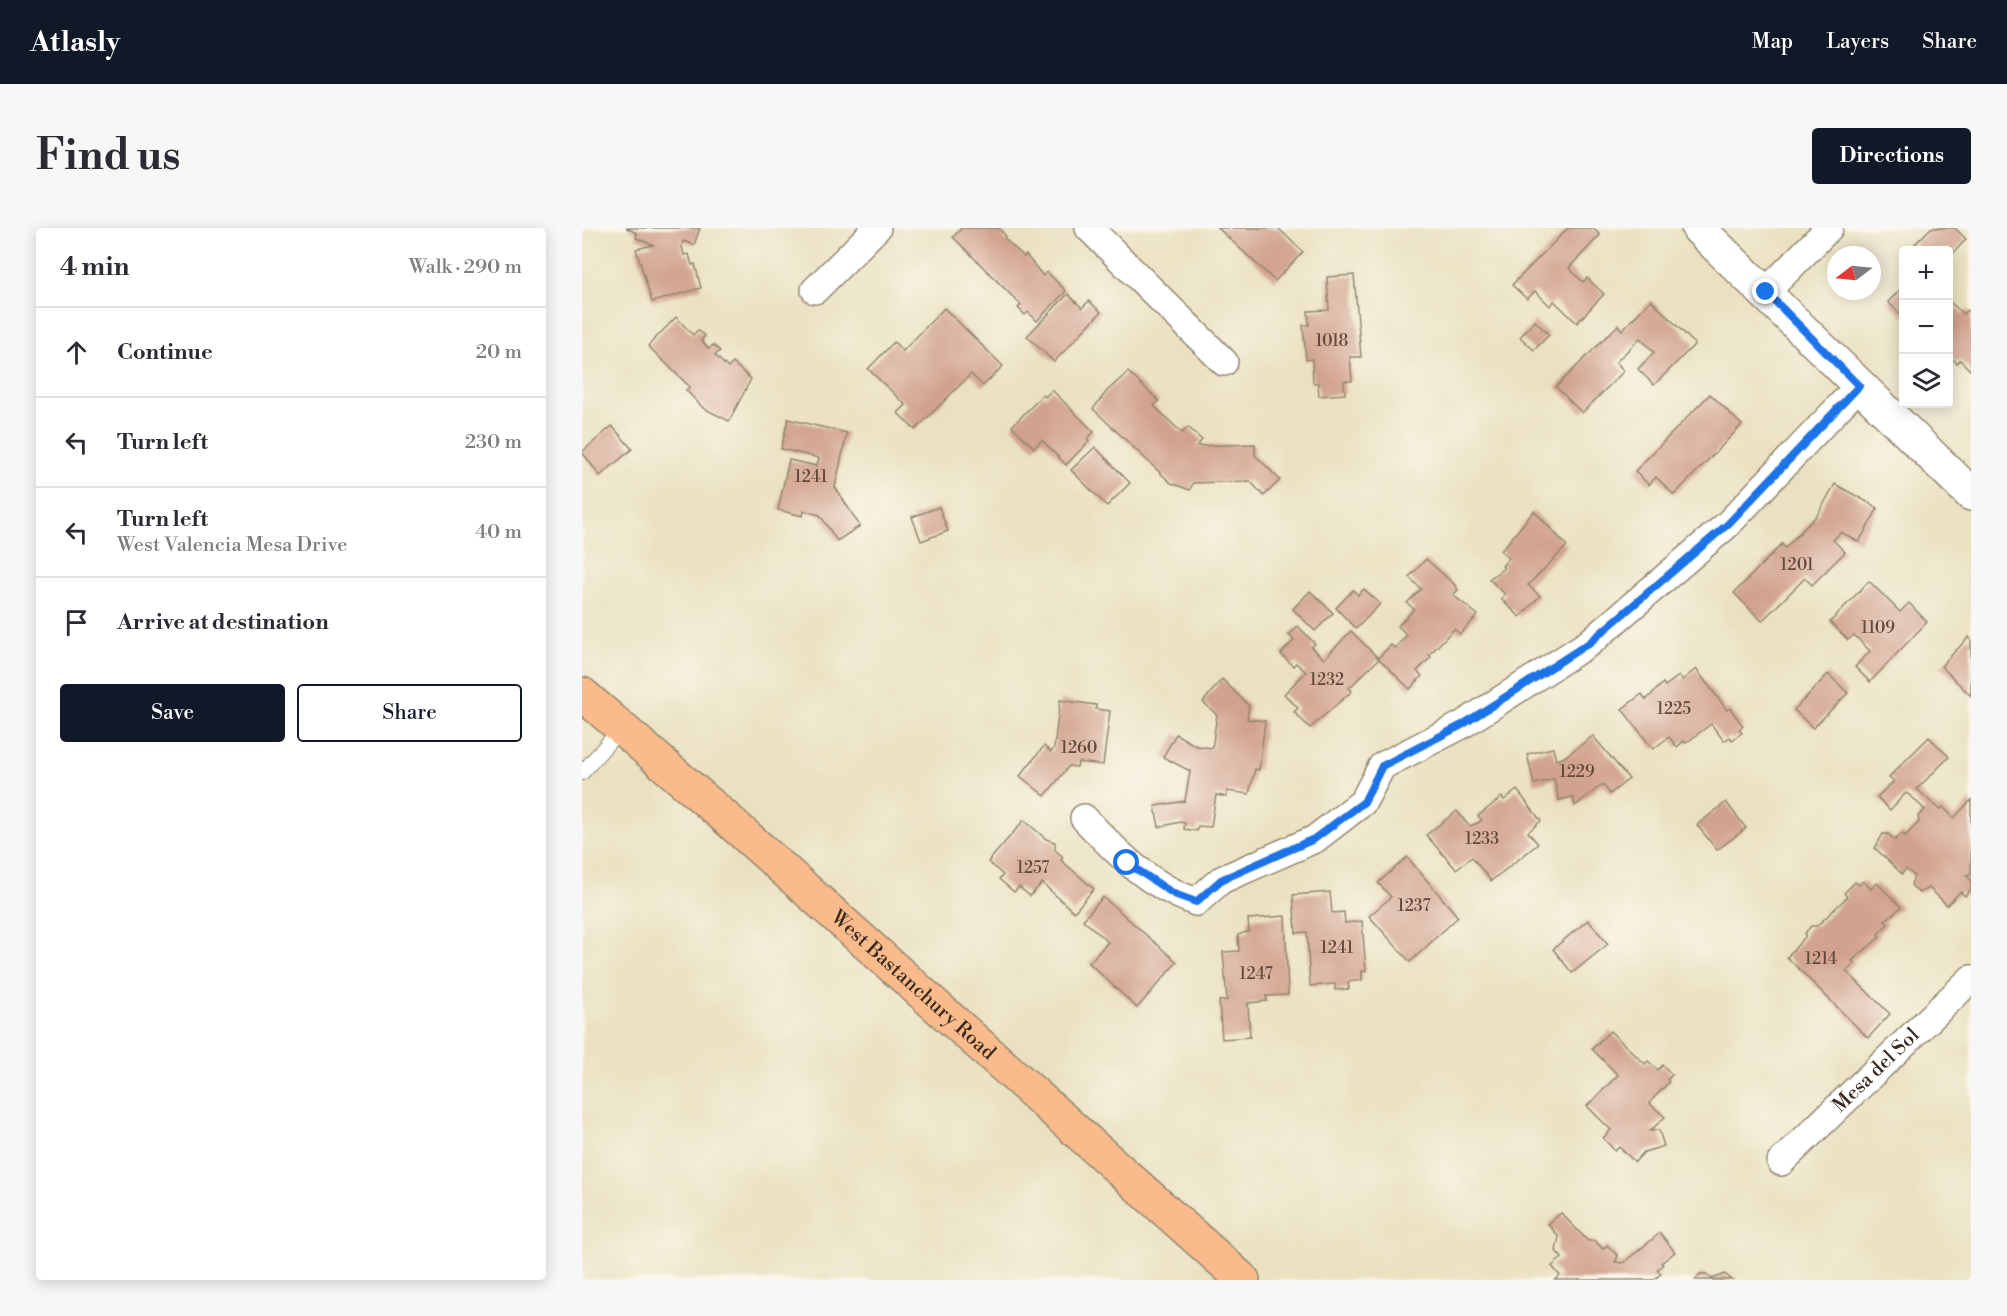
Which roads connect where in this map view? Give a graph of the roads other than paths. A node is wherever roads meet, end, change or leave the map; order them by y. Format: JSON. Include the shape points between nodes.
{"nodes":[{"id":1,"x":1089,"y":228,"type":"edge"},
{"id":2,"x":1698,"y":228,"type":"edge"},
{"id":3,"x":1829,"y":228,"type":"edge"},
{"id":4,"x":867,"y":231,"type":"edge"},
{"id":5,"x":815,"y":290,"type":"dead end"},
{"id":6,"x":1766,"y":292,"type":"junction"},
{"id":7,"x":1224,"y":362,"type":"dead end"},
{"id":8,"x":1859,"y":386,"type":"junction"},
{"id":9,"x":1971,"y":494,"type":"edge"},
{"id":10,"x":582,"y":694,"type":"edge"},
{"id":11,"x":621,"y":728,"type":"junction"},
{"id":12,"x":582,"y":773,"type":"edge"},
{"id":13,"x":1084,"y":818,"type":"dead end"},
{"id":14,"x":1971,"y":979,"type":"edge"},
{"id":15,"x":1782,"y":1162,"type":"dead end"},
{"id":16,"x":1243,"y":1280,"type":"edge"}],
"edges":[{"from":1,"to":7,"type":"street"},
{"from":2,"to":6,"type":"street"},
{"from":3,"to":6,"type":"street"},
{"from":4,"to":5,"type":"street"},
{"from":6,"to":8,"type":"street"},
{"from":8,"to":9,"type":"street"},
{"from":8,"to":13,"type":"street","via":[[1728,524],[1589,643],[1462,725],[1382,766],[1364,802],[1314,839],[1221,880],[1196,902],[1174,894],[1127,863]]},
{"from":10,"to":11,"type":"main road","name":"West Bastanchury Road"},
{"from":11,"to":12,"type":"lane"},
{"from":11,"to":16,"type":"main road","name":"West Bastanchury Road"},
{"from":14,"to":15,"type":"street","name":"Mesa del Sol"}]}
